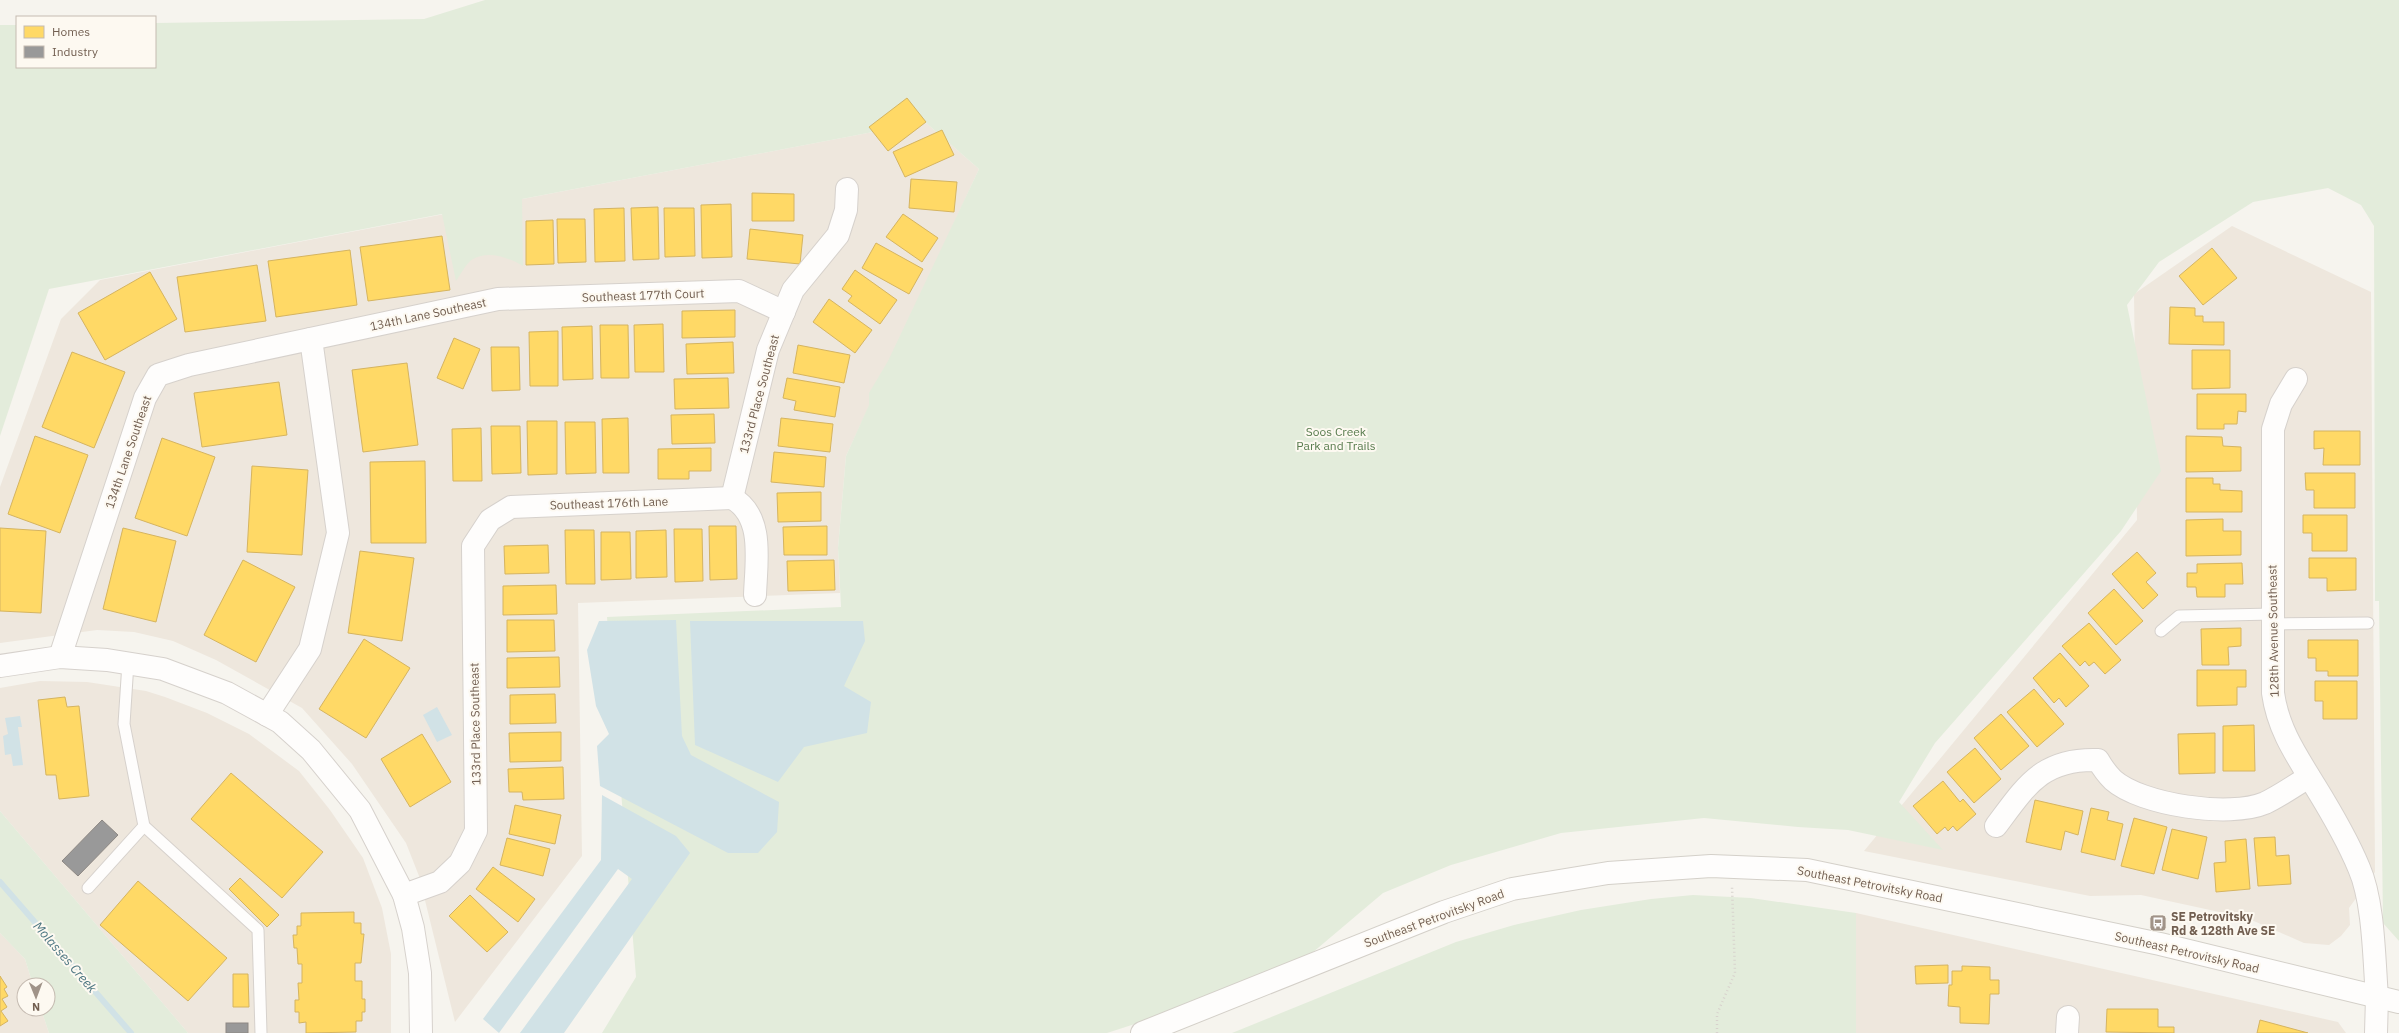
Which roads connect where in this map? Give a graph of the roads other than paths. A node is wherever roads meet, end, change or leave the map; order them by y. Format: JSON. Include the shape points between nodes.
{"nodes":[{"id":1,"x":847,"y":189,"type":"dead end"},
{"id":2,"x":498,"y":299,"type":"joint"},
{"id":3,"x":784,"y":312,"type":"junction"},
{"id":4,"x":311,"y":339,"type":"junction"},
{"id":5,"x":2296,"y":379,"type":"dead end"},
{"id":6,"x":732,"y":498,"type":"junction"},
{"id":7,"x":490,"y":520,"type":"joint"},
{"id":8,"x":755,"y":595,"type":"dead end"},
{"id":9,"x":2273,"y":619,"type":"junction"},
{"id":10,"x":2368,"y":623,"type":"dead end"},
{"id":11,"x":2160,"y":631,"type":"dead end"},
{"id":12,"x":60,"y":657,"type":"junction"},
{"id":13,"x":128,"y":663,"type":"junction"},
{"id":14,"x":0,"y":666,"type":"edge"},
{"id":15,"x":267,"y":715,"type":"junction"},
{"id":16,"x":2309,"y":777,"type":"junction"},
{"id":17,"x":144,"y":826,"type":"junction"},
{"id":18,"x":1996,"y":826,"type":"dead end"},
{"id":19,"x":88,"y":888,"type":"dead end"},
{"id":20,"x":404,"y":895,"type":"junction"},
{"id":21,"x":2377,"y":997,"type":"junction"},
{"id":22,"x":2399,"y":1002,"type":"edge"},
{"id":23,"x":261,"y":1033,"type":"edge"},
{"id":24,"x":421,"y":1033,"type":"edge"},
{"id":25,"x":1142,"y":1033,"type":"edge"},
{"id":26,"x":2376,"y":1033,"type":"edge"}],
"edges":[{"from":1,"to":3,"type":"street","name":"133rd Place Southeast","via":[[846,210],[838,235],[793,290]]},
{"from":2,"to":3,"type":"street","name":"Southeast 177th Court","via":[[738,291]]},
{"from":2,"to":4,"type":"street","name":"134th Lane Southeast"},
{"from":3,"to":6,"type":"street","name":"133rd Place Southeast","via":[[768,350]]},
{"from":4,"to":12,"type":"street","name":"134th Lane Southeast","via":[[189,365],[158,375],[144,398]]},
{"from":4,"to":15,"type":"street","via":[[338,533],[310,649]]},
{"from":5,"to":9,"type":"street","name":"128th Avenue Southeast","via":[[2281,404],[2273,430]]},
{"from":6,"to":7,"type":"street","name":"Southeast 176th Lane","via":[[511,507]]},
{"from":6,"to":8,"type":"street","via":[[741,503],[750,514],[754,530]]},
{"from":7,"to":20,"type":"street","name":"133rd Place Southeast","via":[[473,546],[476,831],[460,863],[440,882]]},
{"from":9,"to":10,"type":"lane"},
{"from":9,"to":11,"type":"lane","via":[[2179,616]]},
{"from":9,"to":16,"type":"street","name":"128th Avenue Southeast","via":[[2272,693],[2275,712],[2290,745]]},
{"from":12,"to":13,"type":"street"},
{"from":12,"to":14,"type":"street"},
{"from":13,"to":15,"type":"street","via":[[163,669],[226,693]]},
{"from":13,"to":17,"type":"lane","via":[[124,724]]},
{"from":15,"to":20,"type":"street","via":[[280,722],[311,750],[360,810]]},
{"from":16,"to":18,"type":"street","via":[[2264,804],[2235,810],[2208,811],[2142,796],[2113,780],[2098,760],[2079,760],[2053,766],[2028,785]]},
{"from":16,"to":21,"type":"street","name":"128th Avenue Southeast","via":[[2337,822],[2360,870],[2371,919]]},
{"from":17,"to":19,"type":"lane"},
{"from":17,"to":23,"type":"lane","via":[[258,930]]},
{"from":20,"to":24,"type":"street","via":[[413,928],[420,973]]},
{"from":21,"to":22,"type":"street","name":"Southeast Petrovitsky Road"},
{"from":21,"to":25,"type":"street","name":"Southeast Petrovitsky Road","via":[[2160,944],[1807,870],[1732,866],[1608,873],[1512,890],[1444,912]]},
{"from":21,"to":26,"type":"street","name":"128th Avenue Southeast"}]}
